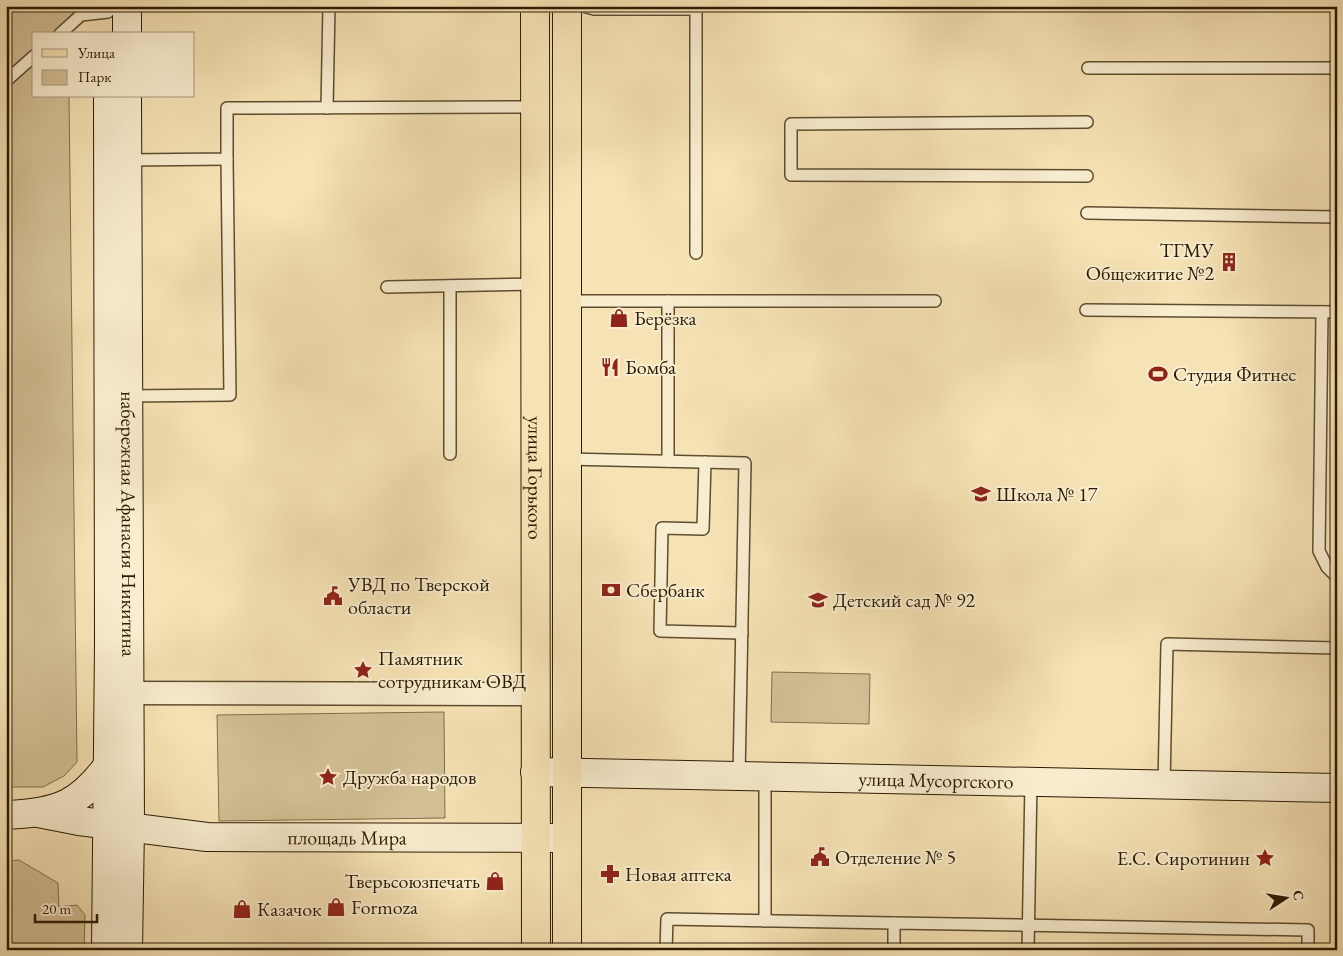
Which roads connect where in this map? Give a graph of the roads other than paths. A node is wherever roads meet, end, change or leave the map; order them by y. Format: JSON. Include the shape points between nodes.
{"nodes":[{"id":1,"x":329,"y":6,"type":"edge"},
{"id":2,"x":535,"y":6,"type":"edge"},
{"id":3,"x":566,"y":6,"type":"edge"},
{"id":4,"x":583,"y":6,"type":"edge"},
{"id":5,"x":696,"y":8,"type":"edge"},
{"id":6,"x":113,"y":15,"type":"edge"},
{"id":7,"x":62,"y":32,"type":"edge"},
{"id":8,"x":126,"y":32,"type":"edge"},
{"id":9,"x":32,"y":58,"type":"edge"},
{"id":10,"x":1088,"y":68,"type":"dead end"},
{"id":11,"x":1337,"y":68,"type":"edge"},
{"id":12,"x":6,"y":81,"type":"edge"},
{"id":13,"x":108,"y":98,"type":"edge"},
{"id":14,"x":127,"y":98,"type":"edge"},
{"id":15,"x":535,"y":107,"type":"junction"},
{"id":16,"x":327,"y":108,"type":"junction"},
{"id":17,"x":1087,"y":122,"type":"dead end"},
{"id":18,"x":227,"y":159,"type":"junction"},
{"id":19,"x":128,"y":160,"type":"junction"},
{"id":20,"x":1087,"y":176,"type":"dead end"},
{"id":21,"x":1087,"y":213,"type":"dead end"},
{"id":22,"x":1337,"y":217,"type":"edge"},
{"id":23,"x":696,"y":253,"type":"dead end"},
{"id":24,"x":535,"y":284,"type":"junction"},
{"id":25,"x":387,"y":286,"type":"dead end"},
{"id":26,"x":450,"y":286,"type":"junction"},
{"id":27,"x":566,"y":301,"type":"junction"},
{"id":28,"x":668,"y":301,"type":"junction"},
{"id":29,"x":935,"y":301,"type":"dead end"},
{"id":30,"x":1086,"y":310,"type":"dead end"},
{"id":31,"x":1322,"y":312,"type":"junction"},
{"id":32,"x":1337,"y":312,"type":"edge"},
{"id":33,"x":128,"y":396,"type":"junction"},
{"id":34,"x":450,"y":454,"type":"dead end"},
{"id":35,"x":566,"y":459,"type":"junction"},
{"id":36,"x":668,"y":461,"type":"junction"},
{"id":37,"x":704,"y":462,"type":"junction"},
{"id":38,"x":1337,"y":577,"type":"edge"},
{"id":39,"x":742,"y":633,"type":"junction"},
{"id":40,"x":1337,"y":648,"type":"edge"},
{"id":41,"x":119,"y":693,"type":"junction"},
{"id":42,"x":535,"y":694,"type":"junction"},
{"id":43,"x":129,"y":721,"type":"junction"},
{"id":44,"x":108,"y":764,"type":"junction"},
{"id":45,"x":535,"y":772,"type":"junction"},
{"id":46,"x":566,"y":773,"type":"junction"},
{"id":47,"x":752,"y":776,"type":"junction"},
{"id":48,"x":1031,"y":782,"type":"junction"},
{"id":49,"x":1164,"y":785,"type":"junction"},
{"id":50,"x":1337,"y":788,"type":"edge"},
{"id":51,"x":38,"y":813,"type":"junction"},
{"id":52,"x":6,"y":815,"type":"edge"},
{"id":53,"x":119,"y":825,"type":"junction"},
{"id":54,"x":535,"y":838,"type":"junction"},
{"id":55,"x":567,"y":838,"type":"junction"},
{"id":56,"x":108,"y":868,"type":"junction"},
{"id":57,"x":765,"y":921,"type":"junction"},
{"id":58,"x":894,"y":923,"type":"junction"},
{"id":59,"x":1029,"y":925,"type":"junction"},
{"id":60,"x":106,"y":950,"type":"edge"},
{"id":61,"x":128,"y":950,"type":"edge"},
{"id":62,"x":536,"y":950,"type":"edge"},
{"id":63,"x":567,"y":950,"type":"edge"},
{"id":64,"x":666,"y":950,"type":"edge"},
{"id":65,"x":894,"y":950,"type":"edge"},
{"id":66,"x":1028,"y":950,"type":"edge"},
{"id":67,"x":1308,"y":950,"type":"edge"}],
"edges":[{"from":1,"to":16,"type":"lane"},
{"from":2,"to":15,"type":"main road","name":"улица Горького"},
{"from":3,"to":27,"type":"main road","name":"улица Горького"},
{"from":4,"to":5,"type":"lane","via":[[594,9]]},
{"from":5,"to":23,"type":"lane"},
{"from":6,"to":7,"type":"lane","via":[[81,14]]},
{"from":6,"to":8,"type":"main road"},
{"from":9,"to":12,"type":"lane"},
{"from":10,"to":11,"type":"lane"},
{"from":13,"to":41,"type":"main road","name":"набережная Афанасия Никитина"},
{"from":14,"to":19,"type":"main road","name":"набережная Афанасия Никитина"},
{"from":15,"to":16,"type":"lane"},
{"from":15,"to":24,"type":"main road","name":"улица Горького"},
{"from":16,"to":18,"type":"lane","via":[[227,108]]},
{"from":17,"to":20,"type":"lane","via":[[792,124],[791,166],[791,175]]},
{"from":18,"to":19,"type":"lane"},
{"from":18,"to":33,"type":"lane","via":[[230,395]]},
{"from":19,"to":33,"type":"main road","name":"набережная Афанасия Никитина"},
{"from":21,"to":22,"type":"lane"},
{"from":24,"to":26,"type":"lane"},
{"from":24,"to":42,"type":"main road","name":"улица Горького"},
{"from":25,"to":26,"type":"lane"},
{"from":26,"to":34,"type":"lane"},
{"from":27,"to":28,"type":"lane"},
{"from":27,"to":35,"type":"main road","name":"улица Горького"},
{"from":28,"to":29,"type":"lane"},
{"from":28,"to":36,"type":"lane"},
{"from":30,"to":31,"type":"lane"},
{"from":31,"to":32,"type":"lane"},
{"from":31,"to":38,"type":"lane","via":[[1319,550],[1327,567]]},
{"from":33,"to":41,"type":"main road","name":"набережная Афанасия Никитина"},
{"from":35,"to":36,"type":"lane"},
{"from":35,"to":46,"type":"main road","name":"улица Горького"},
{"from":36,"to":37,"type":"lane"},
{"from":37,"to":39,"type":"lane","via":[[745,462]]},
{"from":37,"to":39,"type":"lane","via":[[703,529],[662,528],[660,631]]},
{"from":39,"to":47,"type":"lane"},
{"from":40,"to":49,"type":"lane","via":[[1166,644]]},
{"from":41,"to":42,"type":"street"},
{"from":41,"to":43,"type":"main road","name":"набережная Афанасия Никитина"},
{"from":41,"to":44,"type":"main road","name":"набережная Афанасия Никитина"},
{"from":42,"to":45,"type":"main road","name":"улица Горького"},
{"from":43,"to":44,"type":"main road","via":[[124,738]]},
{"from":43,"to":53,"type":"main road","name":"набережная Афанасия Никитина"},
{"from":44,"to":51,"type":"main road","via":[[81,795]]},
{"from":44,"to":53,"type":"main road","name":"набережная Афанасия Никитина"},
{"from":45,"to":46,"type":"main road","name":"улица Мусоргского"},
{"from":45,"to":54,"type":"main road","name":"улица Горького"},
{"from":46,"to":47,"type":"main road","name":"улица Мусоргского"},
{"from":46,"to":55,"type":"main road","name":"улица Горького"},
{"from":47,"to":48,"type":"main road","name":"улица Мусоргского"},
{"from":47,"to":57,"type":"lane"},
{"from":48,"to":49,"type":"main road","name":"улица Мусоргского"},
{"from":48,"to":59,"type":"lane"},
{"from":49,"to":50,"type":"main road","name":"улица Мусоргского"},
{"from":51,"to":52,"type":"main road"},
{"from":51,"to":53,"type":"main road","name":"площадь Мира"},
{"from":51,"to":56,"type":"main road","via":[[80,834],[96,849]]},
{"from":53,"to":54,"type":"main road","name":"площадь Мира","via":[[206,837]]},
{"from":53,"to":56,"type":"main road","name":"набережная Афанасия Никитина"},
{"from":53,"to":61,"type":"main road","name":"набережная Афанасия Никитина"},
{"from":54,"to":55,"type":"main road","name":"площадь Мира"},
{"from":54,"to":62,"type":"main road","name":"улица Горького"},
{"from":55,"to":63,"type":"main road","name":"улица Горького"},
{"from":56,"to":60,"type":"main road","name":"набережная Афанасия Никитина"},
{"from":57,"to":58,"type":"lane"},
{"from":57,"to":64,"type":"lane","via":[[667,919]]},
{"from":58,"to":59,"type":"lane"},
{"from":58,"to":65,"type":"lane"},
{"from":59,"to":66,"type":"lane"},
{"from":59,"to":67,"type":"lane","via":[[1308,930]]}]}
